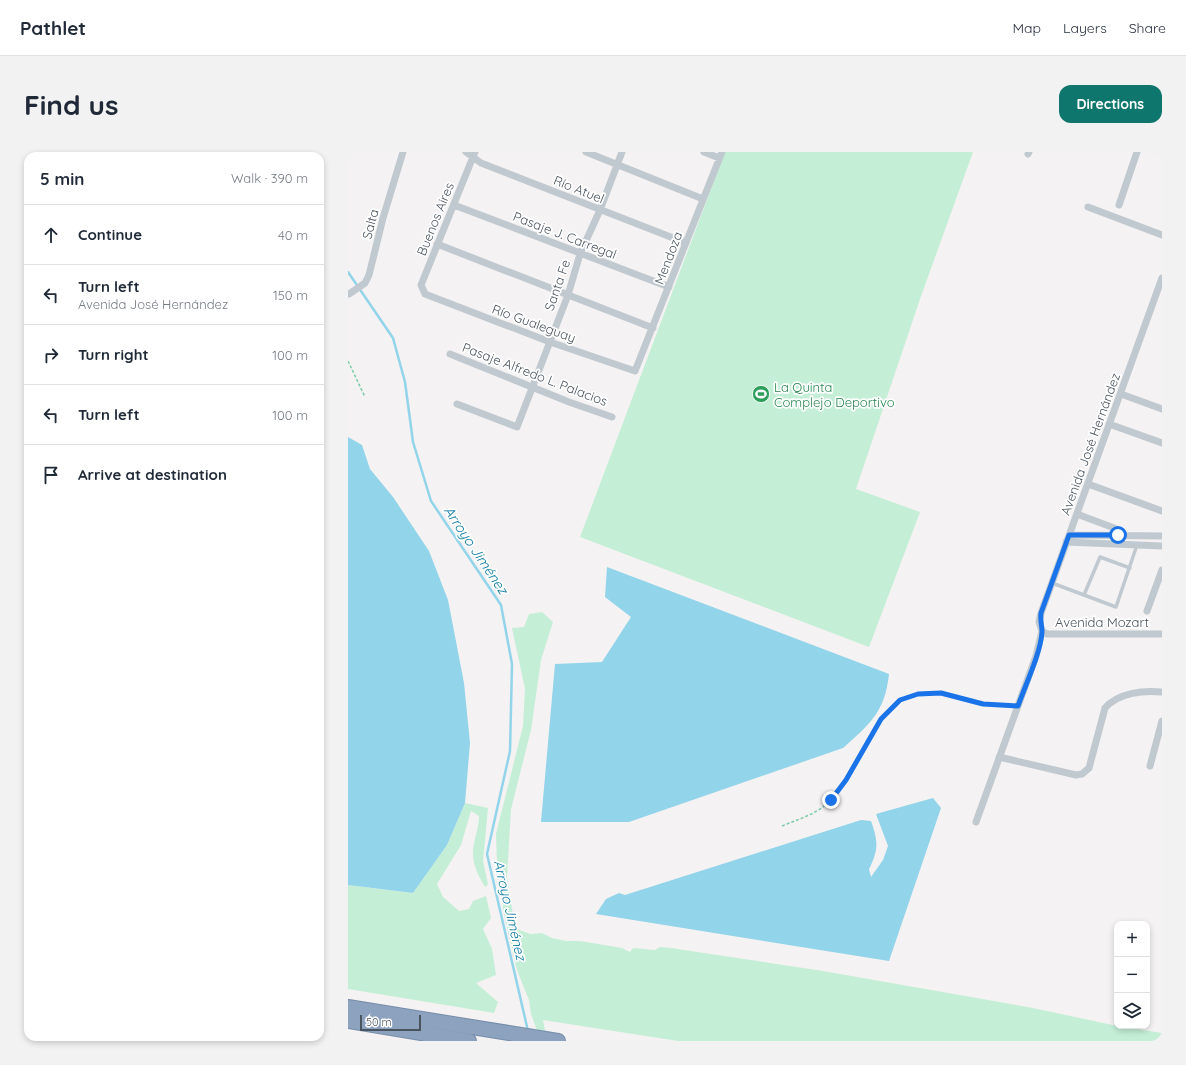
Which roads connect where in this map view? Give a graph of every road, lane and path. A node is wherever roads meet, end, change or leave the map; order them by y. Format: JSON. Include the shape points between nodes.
{"nodes":[{"id":1,"x":403,"y":152,"type":"edge"},
{"id":2,"x":466,"y":152,"type":"edge"},
{"id":3,"x":586,"y":152,"type":"edge"},
{"id":4,"x":622,"y":152,"type":"edge"},
{"id":5,"x":704,"y":152,"type":"edge"},
{"id":6,"x":1137,"y":152,"type":"edge"},
{"id":7,"x":474,"y":155,"type":"edge"},
{"id":8,"x":720,"y":155,"type":"edge"},
{"id":9,"x":618,"y":164,"type":"junction"},
{"id":10,"x":704,"y":199,"type":"junction"},
{"id":11,"x":454,"y":205,"type":"junction"},
{"id":12,"x":1119,"y":205,"type":"dead end"},
{"id":13,"x":1088,"y":207,"type":"dead end"},
{"id":14,"x":600,"y":210,"type":"junction"},
{"id":15,"x":1162,"y":235,"type":"edge"},
{"id":16,"x":686,"y":243,"type":"junction"},
{"id":17,"x":437,"y":244,"type":"junction"},
{"id":18,"x":580,"y":254,"type":"junction"},
{"id":19,"x":1162,"y":278,"type":"edge"},
{"id":20,"x":669,"y":287,"type":"junction"},
{"id":21,"x":349,"y":294,"type":"dead end"},
{"id":22,"x":425,"y":294,"type":"joint"},
{"id":23,"x":568,"y":295,"type":"junction"},
{"id":24,"x":653,"y":328,"type":"junction"},
{"id":25,"x":550,"y":342,"type":"junction"},
{"id":26,"x":450,"y":354,"type":"dead end"},
{"id":27,"x":348,"y":361,"type":"edge"},
{"id":28,"x":635,"y":371,"type":"joint"},
{"id":29,"x":533,"y":386,"type":"junction"},
{"id":30,"x":1121,"y":394,"type":"junction"},
{"id":31,"x":365,"y":397,"type":"dead end"},
{"id":32,"x":457,"y":404,"type":"dead end"},
{"id":33,"x":1162,"y":409,"type":"edge"},
{"id":34,"x":612,"y":417,"type":"dead end"},
{"id":35,"x":1109,"y":424,"type":"junction"},
{"id":36,"x":1162,"y":443,"type":"edge"},
{"id":37,"x":1088,"y":484,"type":"junction"},
{"id":38,"x":1162,"y":511,"type":"edge"},
{"id":39,"x":1077,"y":514,"type":"junction"},
{"id":40,"x":1118,"y":535,"type":"junction"},
{"id":41,"x":1162,"y":536,"type":"edge"},
{"id":42,"x":1068,"y":538,"type":"junction"},
{"id":43,"x":1137,"y":545,"type":"junction"},
{"id":44,"x":1162,"y":546,"type":"edge"},
{"id":45,"x":1130,"y":568,"type":"junction"},
{"id":46,"x":1162,"y":570,"type":"edge"},
{"id":47,"x":1052,"y":583,"type":"junction"},
{"id":48,"x":1084,"y":595,"type":"junction"},
{"id":49,"x":1146,"y":611,"type":"dead end"},
{"id":50,"x":1042,"y":631,"type":"junction"},
{"id":51,"x":1162,"y":634,"type":"edge"},
{"id":52,"x":1162,"y":692,"type":"edge"},
{"id":53,"x":1018,"y":706,"type":"junction"},
{"id":54,"x":1162,"y":721,"type":"edge"},
{"id":55,"x":999,"y":756,"type":"junction"},
{"id":56,"x":1150,"y":766,"type":"dead end"},
{"id":57,"x":976,"y":822,"type":"dead end"},
{"id":58,"x":782,"y":826,"type":"dead end"},
{"id":59,"x":348,"y":1007,"type":"edge"},
{"id":60,"x":348,"y":1021,"type":"edge"},
{"id":61,"x":469,"y":1041,"type":"edge"},
{"id":62,"x":558,"y":1041,"type":"edge"}],
"edges":[{"from":1,"to":21,"type":"street","name":"Salta","via":[[369,275],[364,283]]},
{"from":2,"to":7,"type":"street","name":"Río Atuel"},
{"from":3,"to":9,"type":"street"},
{"from":4,"to":9,"type":"street","name":"Santa Fe"},
{"from":5,"to":8,"type":"street"},
{"from":6,"to":12,"type":"street"},
{"from":7,"to":11,"type":"street","name":"Buenos Aires"},
{"from":7,"to":14,"type":"street","name":"Río Atuel"},
{"from":8,"to":10,"type":"street","name":"Mendoza"},
{"from":9,"to":10,"type":"street"},
{"from":9,"to":14,"type":"street","name":"Santa Fe"},
{"from":10,"to":16,"type":"street","name":"Mendoza"},
{"from":11,"to":17,"type":"street","name":"Buenos Aires"},
{"from":11,"to":18,"type":"street","name":"Pasaje J. Carregal"},
{"from":13,"to":15,"type":"street"},
{"from":14,"to":16,"type":"street","name":"Río Atuel"},
{"from":14,"to":18,"type":"street","name":"Santa Fe"},
{"from":16,"to":20,"type":"street","name":"Mendoza"},
{"from":17,"to":22,"type":"street","name":"Buenos Aires","via":[[421,285]]},
{"from":17,"to":23,"type":"street"},
{"from":18,"to":20,"type":"street","name":"Pasaje J. Carregal"},
{"from":18,"to":23,"type":"street","name":"Santa Fe"},
{"from":19,"to":30,"type":"street","name":"Avenida José Hernández"},
{"from":20,"to":24,"type":"street","name":"Mendoza"},
{"from":22,"to":25,"type":"street","name":"Río Gualeguay"},
{"from":23,"to":24,"type":"street"},
{"from":23,"to":25,"type":"street","name":"Santa Fe"},
{"from":24,"to":28,"type":"street","name":"Mendoza"},
{"from":25,"to":28,"type":"street","name":"Río Gualeguay"},
{"from":25,"to":29,"type":"street","name":"Santa Fe"},
{"from":26,"to":29,"type":"street","name":"Pasaje Alfredo L. Palacios"},
{"from":27,"to":31,"type":"path"},
{"from":29,"to":32,"type":"street","name":"Santa Fe","via":[[518,427]]},
{"from":29,"to":34,"type":"street","name":"Pasaje Alfredo L. Palacios"},
{"from":30,"to":33,"type":"street"},
{"from":30,"to":35,"type":"street","name":"Avenida José Hernández"},
{"from":35,"to":36,"type":"street"},
{"from":35,"to":37,"type":"street","name":"Avenida José Hernández"},
{"from":37,"to":38,"type":"street"},
{"from":37,"to":39,"type":"street","name":"Avenida José Hernández"},
{"from":39,"to":40,"type":"street","via":[[1114,528]]},
{"from":39,"to":42,"type":"street","name":"Avenida José Hernández"},
{"from":40,"to":41,"type":"street"},
{"from":40,"to":42,"type":"street"},
{"from":42,"to":43,"type":"street"},
{"from":42,"to":47,"type":"street","name":"Avenida José Hernández"},
{"from":43,"to":44,"type":"street"},
{"from":43,"to":45,"type":"lane"},
{"from":45,"to":48,"type":"lane","via":[[1100,557]]},
{"from":45,"to":48,"type":"lane","via":[[1116,607]]},
{"from":46,"to":49,"type":"street"},
{"from":47,"to":48,"type":"lane"},
{"from":47,"to":50,"type":"street","name":"Avenida José Hernández","via":[[1039,622]]},
{"from":50,"to":51,"type":"street","name":"Avenida Mozart","via":[[1047,634]]},
{"from":50,"to":53,"type":"street","name":"Avenida José Hernández"},
{"from":52,"to":55,"type":"street","via":[[1146,690],[1109,703],[1105,708],[1088,768],[1082,774],[1076,775]]},
{"from":53,"to":55,"type":"street","name":"Avenida José Hernández"},
{"from":53,"to":58,"type":"path","via":[[983,704],[941,693],[918,694],[900,700],[881,719],[846,780],[831,800],[816,812]]},
{"from":54,"to":56,"type":"street"},
{"from":55,"to":57,"type":"street","name":"Avenida José Hernández"},
{"from":59,"to":62,"type":"highway"},
{"from":60,"to":61,"type":"highway"}]}
